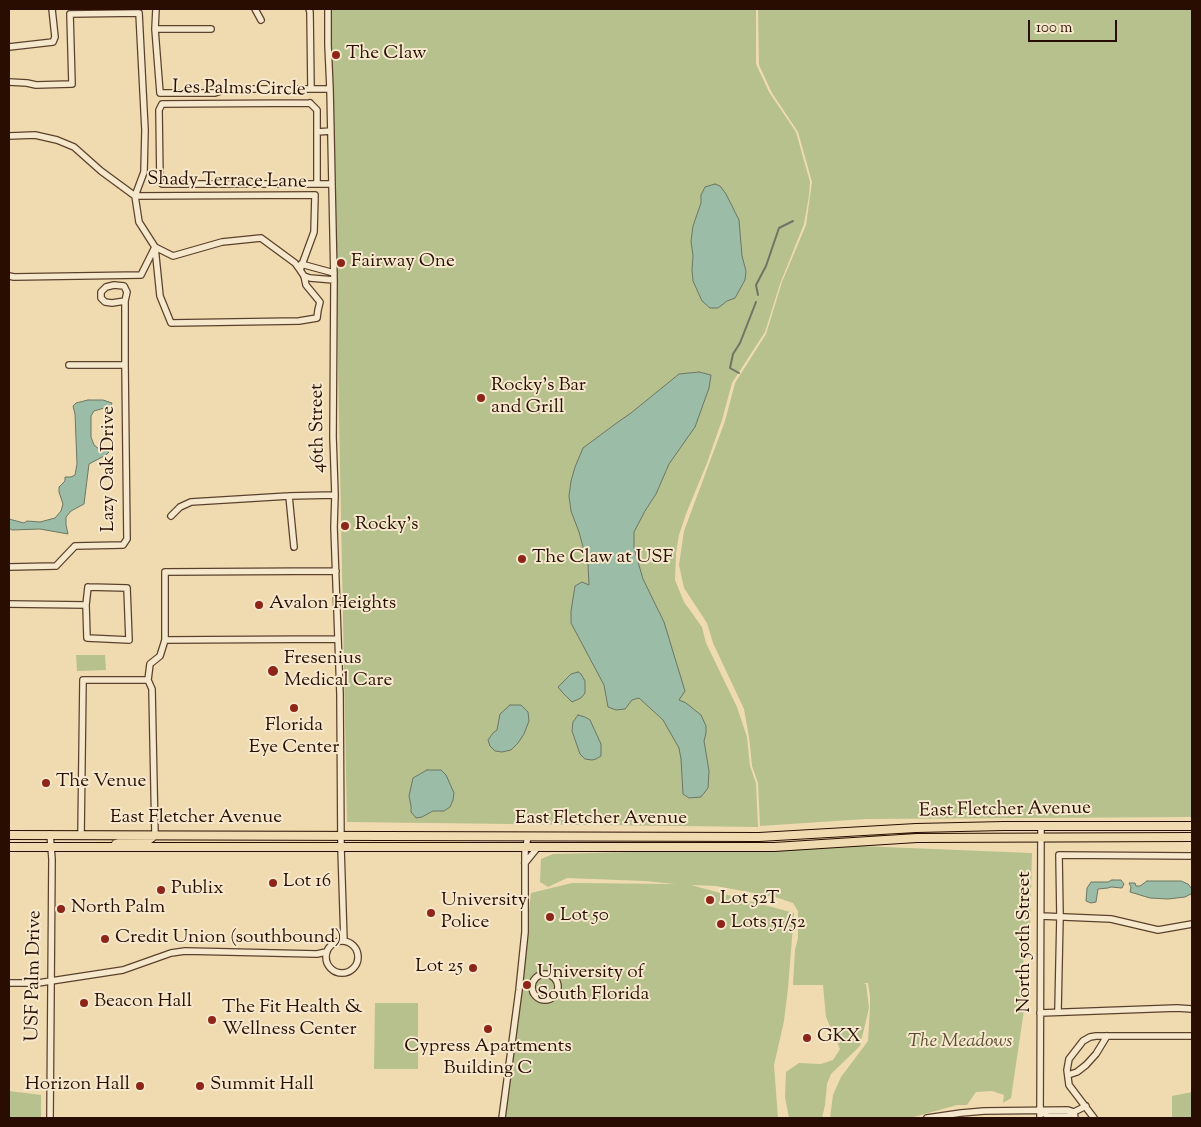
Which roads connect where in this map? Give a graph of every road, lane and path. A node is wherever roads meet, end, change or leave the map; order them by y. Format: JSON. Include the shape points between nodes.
{"nodes":[{"id":1,"x":52,"y":9,"type":"edge"},
{"id":2,"x":156,"y":9,"type":"edge"},
{"id":3,"x":255,"y":9,"type":"edge"},
{"id":4,"x":309,"y":9,"type":"edge"},
{"id":5,"x":328,"y":9,"type":"edge"},
{"id":6,"x":261,"y":20,"type":"dead end"},
{"id":7,"x":156,"y":29,"type":"junction"},
{"id":8,"x":211,"y":29,"type":"dead end"},
{"id":9,"x":9,"y":47,"type":"edge"},
{"id":10,"x":9,"y":82,"type":"edge"},
{"id":11,"x":311,"y":89,"type":"junction"},
{"id":12,"x":330,"y":89,"type":"junction"},
{"id":13,"x":160,"y":93,"type":"junction"},
{"id":14,"x":162,"y":104,"type":"junction"},
{"id":15,"x":331,"y":131,"type":"junction"},
{"id":16,"x":317,"y":132,"type":"junction"},
{"id":17,"x":9,"y":136,"type":"edge"},
{"id":18,"x":316,"y":184,"type":"junction"},
{"id":19,"x":332,"y":184,"type":"junction"},
{"id":20,"x":135,"y":196,"type":"junction"},
{"id":21,"x":155,"y":247,"type":"junction"},
{"id":22,"x":301,"y":265,"type":"junction"},
{"id":23,"x":9,"y":276,"type":"edge"},
{"id":24,"x":304,"y":276,"type":"junction"},
{"id":25,"x":334,"y":277,"type":"junction"},
{"id":26,"x":125,"y":301,"type":"junction"},
{"id":27,"x":69,"y":365,"type":"dead end"},
{"id":28,"x":125,"y":365,"type":"junction"},
{"id":29,"x":335,"y":495,"type":"junction"},
{"id":30,"x":289,"y":496,"type":"junction"},
{"id":31,"x":171,"y":516,"type":"dead end"},
{"id":32,"x":294,"y":547,"type":"dead end"},
{"id":33,"x":9,"y":566,"type":"edge"},
{"id":34,"x":336,"y":571,"type":"junction"},
{"id":35,"x":9,"y":604,"type":"edge"},
{"id":36,"x":86,"y":605,"type":"junction"},
{"id":37,"x":338,"y":639,"type":"junction"},
{"id":38,"x":165,"y":640,"type":"junction"},
{"id":39,"x":148,"y":680,"type":"junction"},
{"id":40,"x":1041,"y":826,"type":"junction"},
{"id":41,"x":1192,"y":826,"type":"edge"},
{"id":42,"x":50,"y":834,"type":"junction"},
{"id":43,"x":9,"y":835,"type":"edge"},
{"id":44,"x":81,"y":835,"type":"junction"},
{"id":45,"x":155,"y":835,"type":"junction"},
{"id":46,"x":342,"y":835,"type":"junction"},
{"id":47,"x":528,"y":836,"type":"junction"},
{"id":48,"x":1192,"y":837,"type":"edge"},
{"id":49,"x":1041,"y":838,"type":"junction"},
{"id":50,"x":9,"y":847,"type":"edge"},
{"id":51,"x":51,"y":847,"type":"junction"},
{"id":52,"x":538,"y":847,"type":"junction"},
{"id":53,"x":102,"y":848,"type":"junction"},
{"id":54,"x":341,"y":848,"type":"junction"},
{"id":55,"x":525,"y":850,"type":"junction"},
{"id":56,"x":1192,"y":856,"type":"edge"},
{"id":57,"x":525,"y":863,"type":"junction"},
{"id":58,"x":1041,"y":916,"type":"junction"},
{"id":59,"x":1060,"y":916,"type":"junction"},
{"id":60,"x":1192,"y":924,"type":"edge"},
{"id":61,"x":344,"y":941,"type":"junction"},
{"id":62,"x":326,"y":952,"type":"junction"},
{"id":63,"x":50,"y":980,"type":"junction"},
{"id":64,"x":9,"y":983,"type":"edge"},
{"id":65,"x":519,"y":986,"type":"junction"},
{"id":66,"x":532,"y":986,"type":"junction"},
{"id":67,"x":1192,"y":1009,"type":"edge"},
{"id":68,"x":1058,"y":1011,"type":"junction"},
{"id":69,"x":1040,"y":1013,"type":"junction"},
{"id":70,"x":1108,"y":1036,"type":"junction"},
{"id":71,"x":1192,"y":1036,"type":"edge"},
{"id":72,"x":1068,"y":1075,"type":"junction"},
{"id":73,"x":1086,"y":1106,"type":"junction"},
{"id":74,"x":1040,"y":1111,"type":"junction"},
{"id":75,"x":961,"y":1115,"type":"edge"},
{"id":76,"x":1074,"y":1115,"type":"edge"},
{"id":77,"x":50,"y":1118,"type":"edge"},
{"id":78,"x":502,"y":1118,"type":"edge"},
{"id":79,"x":927,"y":1118,"type":"edge"},
{"id":80,"x":1040,"y":1118,"type":"edge"},
{"id":81,"x":1094,"y":1118,"type":"edge"}],
"edges":[{"from":1,"to":9,"type":"street","via":[[53,42]]},
{"from":2,"to":7,"type":"street"},
{"from":3,"to":6,"type":"street"},
{"from":4,"to":11,"type":"street"},
{"from":5,"to":12,"type":"street","name":"46th Street"},
{"from":7,"to":8,"type":"street"},
{"from":7,"to":13,"type":"street"},
{"from":10,"to":20,"type":"street","via":[[72,84],[70,14],[139,13],[145,130],[144,172]]},
{"from":11,"to":12,"type":"street"},
{"from":11,"to":13,"type":"street"},
{"from":12,"to":15,"type":"street","name":"46th Street"},
{"from":13,"to":14,"type":"street"},
{"from":14,"to":16,"type":"street","name":"Les Palms Circle","via":[[310,103],[317,110]]},
{"from":14,"to":18,"type":"street","name":"Les Palms Circle","via":[[159,110],[162,184]]},
{"from":15,"to":16,"type":"street"},
{"from":15,"to":19,"type":"street","name":"46th Street"},
{"from":16,"to":18,"type":"street","name":"Les Palms Circle"},
{"from":17,"to":20,"type":"street","via":[[36,135],[74,147]]},
{"from":18,"to":19,"type":"street","name":"Les Palms Circle"},
{"from":19,"to":25,"type":"street","name":"46th Street"},
{"from":20,"to":21,"type":"street","via":[[139,222]]},
{"from":20,"to":22,"type":"street","name":"Shady Terrace Lane","via":[[315,195],[314,232]]},
{"from":21,"to":22,"type":"street","via":[[173,256],[222,242],[261,238]]},
{"from":21,"to":23,"type":"street","via":[[141,275]]},
{"from":21,"to":24,"type":"street","via":[[160,296],[170,323],[317,318],[320,302],[306,285]]},
{"from":22,"to":24,"type":"street"},
{"from":22,"to":25,"type":"street"},
{"from":24,"to":25,"type":"street"},
{"from":25,"to":29,"type":"street","name":"46th Street"},
{"from":26,"to":26,"type":"street","via":[[105,302],[101,292],[106,287],[124,286],[127,292]]},
{"from":26,"to":28,"type":"street","name":"Lazy Oak Drive"},
{"from":27,"to":28,"type":"street"},
{"from":28,"to":33,"type":"street","name":"Lazy Oak Drive","via":[[127,539],[123,544],[75,546],[56,566]]},
{"from":29,"to":30,"type":"street"},
{"from":29,"to":34,"type":"street","name":"46th Street"},
{"from":30,"to":31,"type":"street","via":[[191,502],[180,506]]},
{"from":30,"to":32,"type":"street"},
{"from":34,"to":37,"type":"street","name":"46th Street"},
{"from":34,"to":38,"type":"street","via":[[165,572]]},
{"from":35,"to":36,"type":"street"},
{"from":36,"to":36,"type":"street","via":[[87,638],[130,640],[128,588],[88,588]]},
{"from":37,"to":38,"type":"street"},
{"from":37,"to":46,"type":"street","name":"46th Street"},
{"from":38,"to":39,"type":"street","via":[[160,656],[150,664]]},
{"from":39,"to":44,"type":"street","via":[[83,680]]},
{"from":39,"to":45,"type":"street","via":[[152,689]]},
{"from":40,"to":41,"type":"main road","name":"East Fletcher Avenue"},
{"from":40,"to":47,"type":"main road","name":"East Fletcher Avenue","via":[[916,828],[758,837]]},
{"from":40,"to":49,"type":"street","name":"North 50th Street"},
{"from":42,"to":43,"type":"main road","name":"East Fletcher Avenue"},
{"from":42,"to":44,"type":"main road","name":"East Fletcher Avenue"},
{"from":42,"to":51,"type":"street","name":"USF Palm Drive"},
{"from":44,"to":45,"type":"main road","name":"East Fletcher Avenue"},
{"from":45,"to":46,"type":"main road","name":"East Fletcher Avenue"},
{"from":45,"to":53,"type":"main road","via":[[147,841]]},
{"from":46,"to":47,"type":"main road","name":"East Fletcher Avenue"},
{"from":46,"to":54,"type":"street","name":"46th Street"},
{"from":47,"to":55,"type":"street"},
{"from":48,"to":49,"type":"main road","name":"East Fletcher Avenue"},
{"from":49,"to":52,"type":"main road","name":"East Fletcher Avenue","via":[[918,838],[774,847]]},
{"from":49,"to":58,"type":"street","name":"North 50th Street"},
{"from":50,"to":51,"type":"main road","name":"East Fletcher Avenue"},
{"from":51,"to":53,"type":"main road","name":"East Fletcher Avenue"},
{"from":51,"to":63,"type":"street","name":"USF Palm Drive"},
{"from":52,"to":55,"type":"main road","name":"East Fletcher Avenue"},
{"from":52,"to":57,"type":"street"},
{"from":53,"to":54,"type":"main road","name":"East Fletcher Avenue"},
{"from":54,"to":55,"type":"main road","name":"East Fletcher Avenue"},
{"from":54,"to":61,"type":"street","name":"46th Street"},
{"from":55,"to":57,"type":"street"},
{"from":56,"to":59,"type":"street","via":[[1059,854]]},
{"from":57,"to":65,"type":"street","via":[[525,932]]},
{"from":58,"to":59,"type":"street"},
{"from":58,"to":69,"type":"street","name":"North 50th Street"},
{"from":59,"to":60,"type":"street","via":[[1111,919],[1158,930]]},
{"from":59,"to":68,"type":"street"},
{"from":61,"to":62,"type":"street","via":[[334,943]]},
{"from":61,"to":62,"type":"street","via":[[353,946],[358,955],[356,965],[348,972],[332,970],[326,962]]},
{"from":62,"to":63,"type":"street","via":[[171,952],[123,970]]},
{"from":63,"to":64,"type":"street"},
{"from":63,"to":77,"type":"street","name":"USF Palm Drive"},
{"from":65,"to":66,"type":"street"},
{"from":65,"to":78,"type":"street"},
{"from":66,"to":66,"type":"street","via":[[533,992],[542,1000],[557,994],[558,984],[546,974],[534,980]]},
{"from":67,"to":68,"type":"street"},
{"from":68,"to":69,"type":"street"},
{"from":69,"to":74,"type":"street","name":"North 50th Street"},
{"from":70,"to":71,"type":"street"},
{"from":70,"to":72,"type":"street","via":[[1086,1065]]},
{"from":70,"to":72,"type":"street","via":[[1090,1037],[1083,1041],[1070,1059]]},
{"from":72,"to":73,"type":"street","via":[[1070,1085]]},
{"from":73,"to":76,"type":"street"},
{"from":73,"to":81,"type":"street"},
{"from":74,"to":75,"type":"street"},
{"from":74,"to":76,"type":"street","via":[[1048,1116]]},
{"from":74,"to":80,"type":"street","name":"North 50th Street"},
{"from":75,"to":79,"type":"street"}]}
